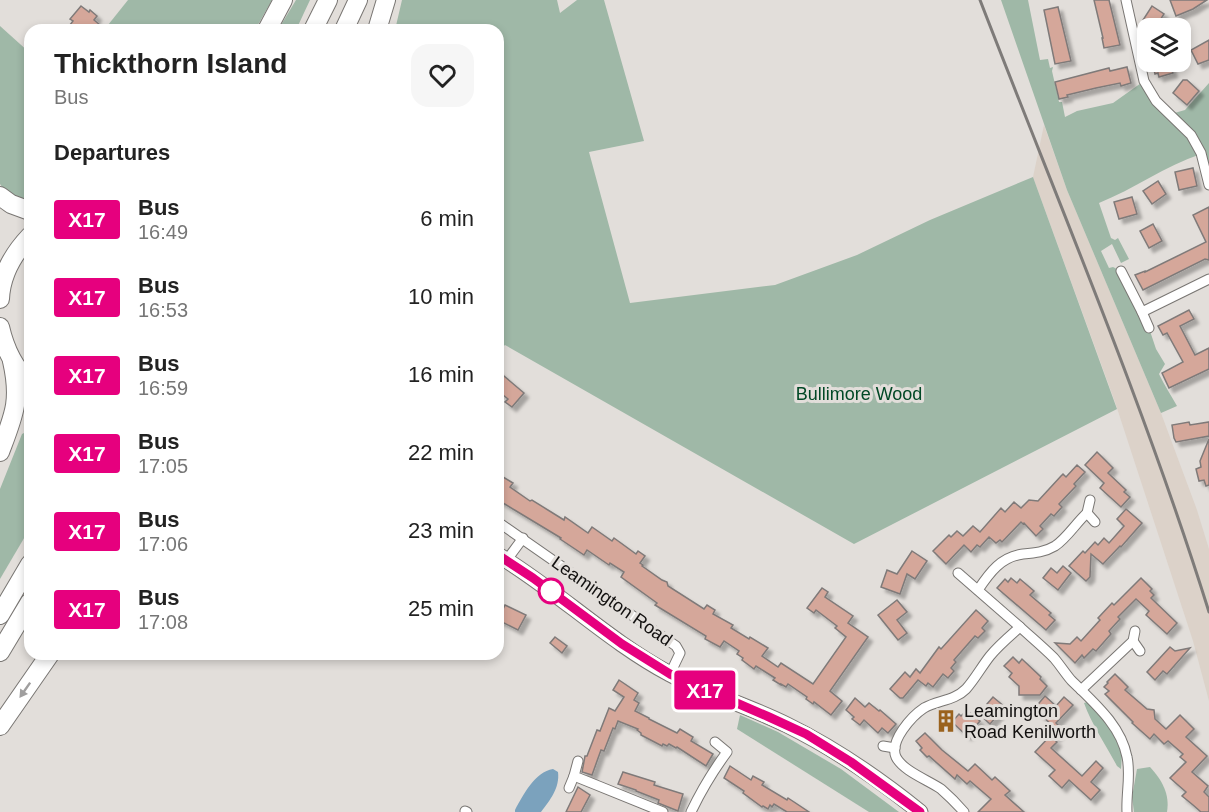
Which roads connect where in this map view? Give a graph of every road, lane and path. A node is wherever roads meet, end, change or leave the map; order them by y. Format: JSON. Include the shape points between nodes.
{"nodes":[{"id":1,"x":283,"y":0,"type":"edge"},
{"id":2,"x":328,"y":0,"type":"edge"},
{"id":3,"x":358,"y":0,"type":"edge"},
{"id":4,"x":386,"y":0,"type":"edge"},
{"id":5,"x":1126,"y":0,"type":"edge"},
{"id":6,"x":270,"y":24,"type":"edge"},
{"id":7,"x":317,"y":24,"type":"edge"},
{"id":8,"x":347,"y":24,"type":"edge"},
{"id":9,"x":379,"y":24,"type":"edge"},
{"id":10,"x":1209,"y":185,"type":"edge"},
{"id":11,"x":0,"y":196,"type":"edge"},
{"id":12,"x":24,"y":209,"type":"edge"},
{"id":13,"x":24,"y":243,"type":"edge"},
{"id":14,"x":1121,"y":272,"type":"dead end"},
{"id":15,"x":1209,"y":279,"type":"edge"},
{"id":16,"x":0,"y":299,"type":"edge"},
{"id":17,"x":1142,"y":312,"type":"junction"},
{"id":18,"x":1149,"y":328,"type":"dead end"},
{"id":19,"x":1,"y":333,"type":"edge"},
{"id":20,"x":12,"y":361,"type":"junction"},
{"id":21,"x":24,"y":378,"type":"edge"},
{"id":22,"x":0,"y":452,"type":"edge"},
{"id":23,"x":1090,"y":500,"type":"dead end"},
{"id":24,"x":1087,"y":513,"type":"junction"},
{"id":25,"x":1095,"y":522,"type":"dead end"},
{"id":26,"x":504,"y":526,"type":"edge"},
{"id":27,"x":523,"y":538,"type":"junction"},
{"id":28,"x":504,"y":556,"type":"edge"},
{"id":29,"x":504,"y":559,"type":"edge"},
{"id":30,"x":958,"y":573,"type":"dead end"},
{"id":31,"x":24,"y":574,"type":"edge"},
{"id":32,"x":978,"y":590,"type":"junction"},
{"id":33,"x":24,"y":612,"type":"edge"},
{"id":34,"x":0,"y":615,"type":"edge"},
{"id":35,"x":1020,"y":627,"type":"junction"},
{"id":36,"x":1135,"y":630,"type":"dead end"},
{"id":37,"x":1133,"y":641,"type":"junction"},
{"id":38,"x":1140,"y":651,"type":"dead end"},
{"id":39,"x":0,"y":652,"type":"edge"},
{"id":40,"x":46,"y":660,"type":"edge"},
{"id":41,"x":670,"y":674,"type":"junction"},
{"id":42,"x":1081,"y":690,"type":"junction"},
{"id":43,"x":0,"y":726,"type":"edge"},
{"id":44,"x":715,"y":742,"type":"dead end"},
{"id":45,"x":883,"y":746,"type":"dead end"},
{"id":46,"x":895,"y":748,"type":"junction"},
{"id":47,"x":727,"y":752,"type":"junction"},
{"id":48,"x":737,"y":758,"type":"dead end"},
{"id":49,"x":578,"y":761,"type":"dead end"},
{"id":50,"x":574,"y":776,"type":"junction"},
{"id":51,"x":569,"y":788,"type":"dead end"},
{"id":52,"x":663,"y":812,"type":"edge"},
{"id":53,"x":691,"y":812,"type":"edge"},
{"id":54,"x":920,"y":812,"type":"edge"},
{"id":55,"x":964,"y":812,"type":"edge"},
{"id":56,"x":1127,"y":812,"type":"edge"}],
"edges":[{"from":1,"to":6,"type":"highway"},
{"from":2,"to":7,"type":"highway"},
{"from":3,"to":8,"type":"highway"},
{"from":4,"to":9,"type":"highway"},
{"from":5,"to":10,"type":"street","via":[[1144,81],[1156,101],[1191,135],[1201,153]]},
{"from":11,"to":12,"type":"highway"},
{"from":13,"to":16,"type":"highway","via":[[7,268]]},
{"from":14,"to":17,"type":"street"},
{"from":15,"to":17,"type":"street"},
{"from":17,"to":18,"type":"street"},
{"from":19,"to":20,"type":"highway"},
{"from":20,"to":21,"type":"highway"},
{"from":20,"to":22,"type":"highway","via":[[16,406]]},
{"from":23,"to":24,"type":"street"},
{"from":24,"to":25,"type":"street"},
{"from":24,"to":32,"type":"street","via":[[1054,546],[1000,562]]},
{"from":26,"to":27,"type":"street","name":"Leamington Road"},
{"from":27,"to":28,"type":"street","name":"Leamington Road"},
{"from":27,"to":41,"type":"street","name":"Leamington Road","via":[[676,646],[680,653]]},
{"from":29,"to":41,"type":"main road","name":"Leamington Road"},
{"from":30,"to":32,"type":"street"},
{"from":31,"to":34,"type":"highway"},
{"from":32,"to":35,"type":"street"},
{"from":33,"to":39,"type":"highway"},
{"from":35,"to":42,"type":"street"},
{"from":35,"to":46,"type":"street","via":[[992,653],[961,694],[924,708],[913,717],[897,738]]},
{"from":36,"to":37,"type":"street"},
{"from":37,"to":38,"type":"street"},
{"from":37,"to":42,"type":"street"},
{"from":40,"to":43,"type":"highway","one_way":true},
{"from":41,"to":54,"type":"main road","name":"Leamington Road","via":[[806,734]]},
{"from":42,"to":56,"type":"street","via":[[1115,727],[1123,743],[1129,767]]},
{"from":44,"to":47,"type":"street"},
{"from":45,"to":46,"type":"street"},
{"from":46,"to":55,"type":"street","via":[[900,763],[940,789]]},
{"from":47,"to":48,"type":"street"},
{"from":47,"to":53,"type":"street"},
{"from":49,"to":50,"type":"street"},
{"from":50,"to":51,"type":"street"},
{"from":50,"to":52,"type":"street"}]}
